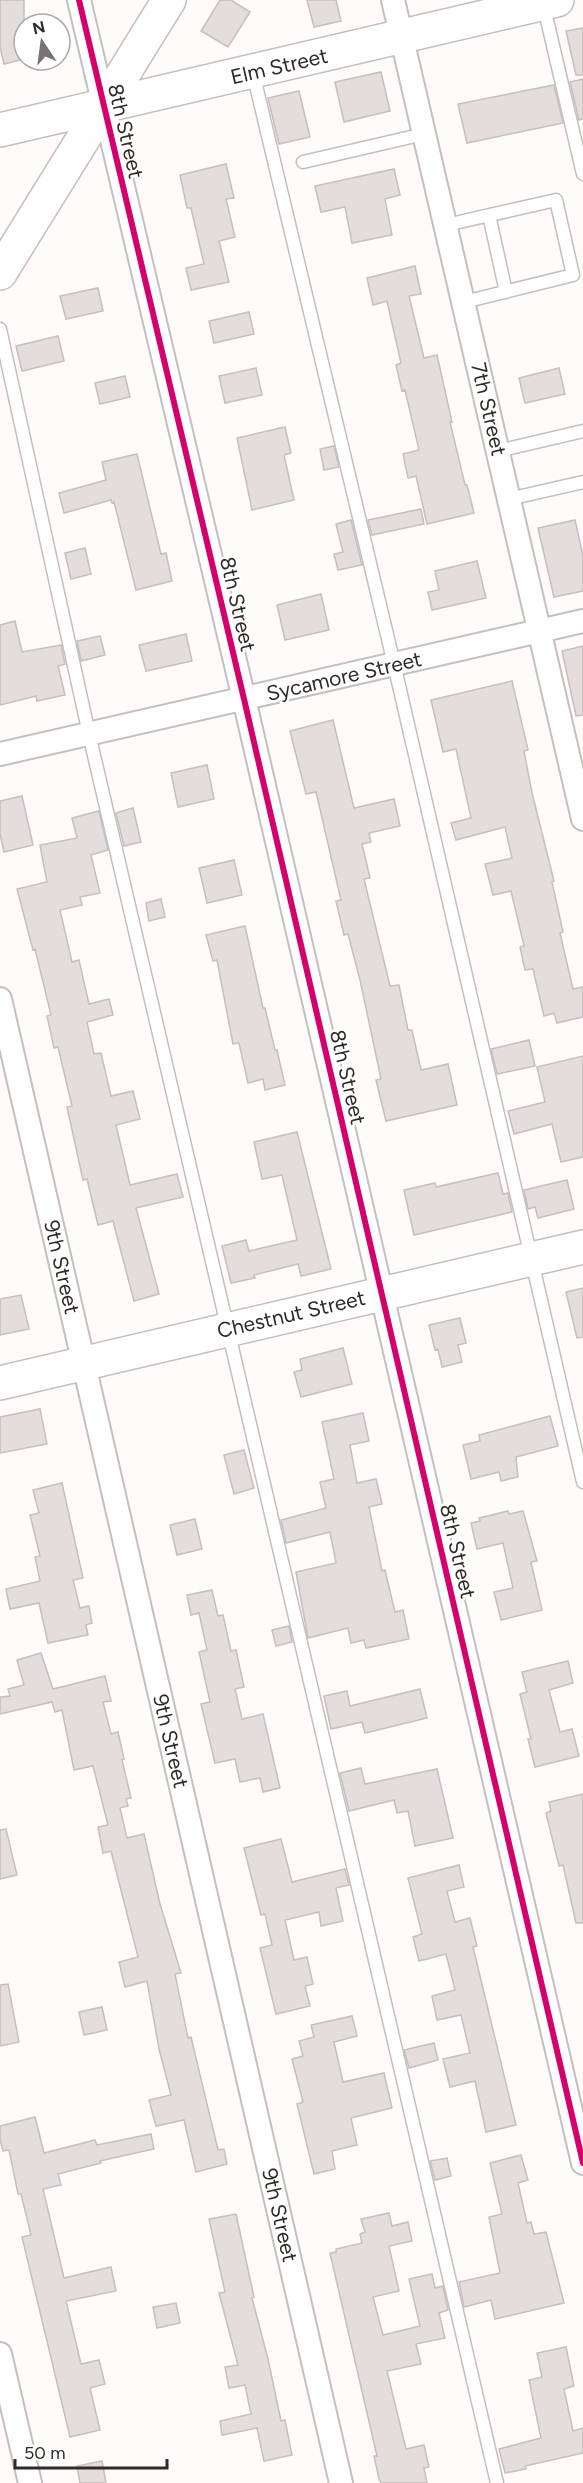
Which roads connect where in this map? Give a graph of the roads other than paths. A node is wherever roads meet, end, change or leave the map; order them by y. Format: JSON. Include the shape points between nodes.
{"nodes":[{"id":1,"x":79,"y":0,"type":"edge"},
{"id":2,"x":169,"y":0,"type":"edge"},
{"id":3,"x":393,"y":0,"type":"edge"},
{"id":4,"x":550,"y":2,"type":"edge"},
{"id":5,"x":402,"y":37,"type":"junction"},
{"id":6,"x":252,"y":72,"type":"junction"},
{"id":7,"x":103,"y":107,"type":"junction"},
{"id":8,"x":0,"y":130,"type":"edge"},
{"id":9,"x":424,"y":134,"type":"junction"},
{"id":10,"x":303,"y":162,"type":"dead end"},
{"id":11,"x":583,"y":174,"type":"edge"},
{"id":12,"x":489,"y":215,"type":"junction"},
{"id":13,"x":446,"y":225,"type":"junction"},
{"id":14,"x":0,"y":273,"type":"edge"},
{"id":15,"x":506,"y":292,"type":"junction"},
{"id":16,"x":464,"y":302,"type":"junction"},
{"id":17,"x":0,"y":329,"type":"edge"},
{"id":18,"x":583,"y":431,"type":"edge"},
{"id":19,"x":498,"y":451,"type":"junction"},
{"id":20,"x":583,"y":482,"type":"edge"},
{"id":21,"x":509,"y":499,"type":"junction"},
{"id":22,"x":583,"y":621,"type":"edge"},
{"id":23,"x":540,"y":630,"type":"junction"},
{"id":24,"x":394,"y":664,"type":"junction"},
{"id":25,"x":244,"y":699,"type":"junction"},
{"id":26,"x":89,"y":734,"type":"junction"},
{"id":27,"x":0,"y":754,"type":"edge"},
{"id":28,"x":583,"y":819,"type":"edge"},
{"id":29,"x":0,"y":999,"type":"edge"},
{"id":30,"x":583,"y":1247,"type":"edge"},
{"id":31,"x":531,"y":1259,"type":"junction"},
{"id":32,"x":381,"y":1293,"type":"junction"},
{"id":33,"x":228,"y":1329,"type":"junction"},
{"id":34,"x":84,"y":1363,"type":"junction"},
{"id":35,"x":0,"y":1383,"type":"edge"},
{"id":36,"x":583,"y":1482,"type":"edge"},
{"id":37,"x":583,"y":2163,"type":"edge"},
{"id":38,"x":0,"y":2354,"type":"edge"},
{"id":39,"x":30,"y":2483,"type":"edge"},
{"id":40,"x":341,"y":2483,"type":"edge"},
{"id":41,"x":497,"y":2483,"type":"edge"}],
"edges":[{"from":1,"to":7,"type":"street","name":"8th Street"},
{"from":2,"to":7,"type":"main road"},
{"from":3,"to":5,"type":"street","name":"7th Street"},
{"from":4,"to":5,"type":"main road","name":"Elm Street"},
{"from":4,"to":11,"type":"lane"},
{"from":5,"to":6,"type":"main road","name":"Elm Street"},
{"from":5,"to":9,"type":"street","name":"7th Street"},
{"from":6,"to":7,"type":"main road","name":"Elm Street"},
{"from":6,"to":24,"type":"lane"},
{"from":7,"to":8,"type":"main road","name":"Elm Street"},
{"from":7,"to":14,"type":"main road"},
{"from":7,"to":25,"type":"street","name":"8th Street"},
{"from":9,"to":10,"type":"lane"},
{"from":9,"to":13,"type":"street","name":"7th Street"},
{"from":12,"to":13,"type":"lane"},
{"from":12,"to":15,"type":"lane"},
{"from":12,"to":15,"type":"lane","via":[[556,200],[573,275]]},
{"from":13,"to":16,"type":"street","name":"7th Street"},
{"from":15,"to":16,"type":"lane"},
{"from":16,"to":19,"type":"street","name":"7th Street"},
{"from":17,"to":26,"type":"lane"},
{"from":18,"to":19,"type":"lane"},
{"from":19,"to":21,"type":"street","name":"7th Street"},
{"from":20,"to":21,"type":"lane"},
{"from":21,"to":23,"type":"street","name":"7th Street"},
{"from":22,"to":23,"type":"street","name":"Sycamore Street"},
{"from":23,"to":24,"type":"street","name":"Sycamore Street"},
{"from":23,"to":28,"type":"street","name":"7th Street"},
{"from":24,"to":25,"type":"street","name":"Sycamore Street"},
{"from":24,"to":31,"type":"lane"},
{"from":25,"to":26,"type":"street","name":"Sycamore Street"},
{"from":25,"to":32,"type":"street","name":"8th Street"},
{"from":26,"to":27,"type":"street","name":"Sycamore Street"},
{"from":26,"to":33,"type":"lane"},
{"from":29,"to":34,"type":"street","name":"9th Street"},
{"from":30,"to":31,"type":"main road","name":"Chestnut Street"},
{"from":31,"to":32,"type":"main road","name":"Chestnut Street"},
{"from":31,"to":36,"type":"lane"},
{"from":32,"to":33,"type":"main road","name":"Chestnut Street"},
{"from":32,"to":37,"type":"street","name":"8th Street"},
{"from":33,"to":34,"type":"main road","name":"Chestnut Street"},
{"from":33,"to":41,"type":"lane"},
{"from":34,"to":35,"type":"main road","name":"Chestnut Street"},
{"from":34,"to":40,"type":"street","name":"9th Street"},
{"from":38,"to":39,"type":"street"}]}
